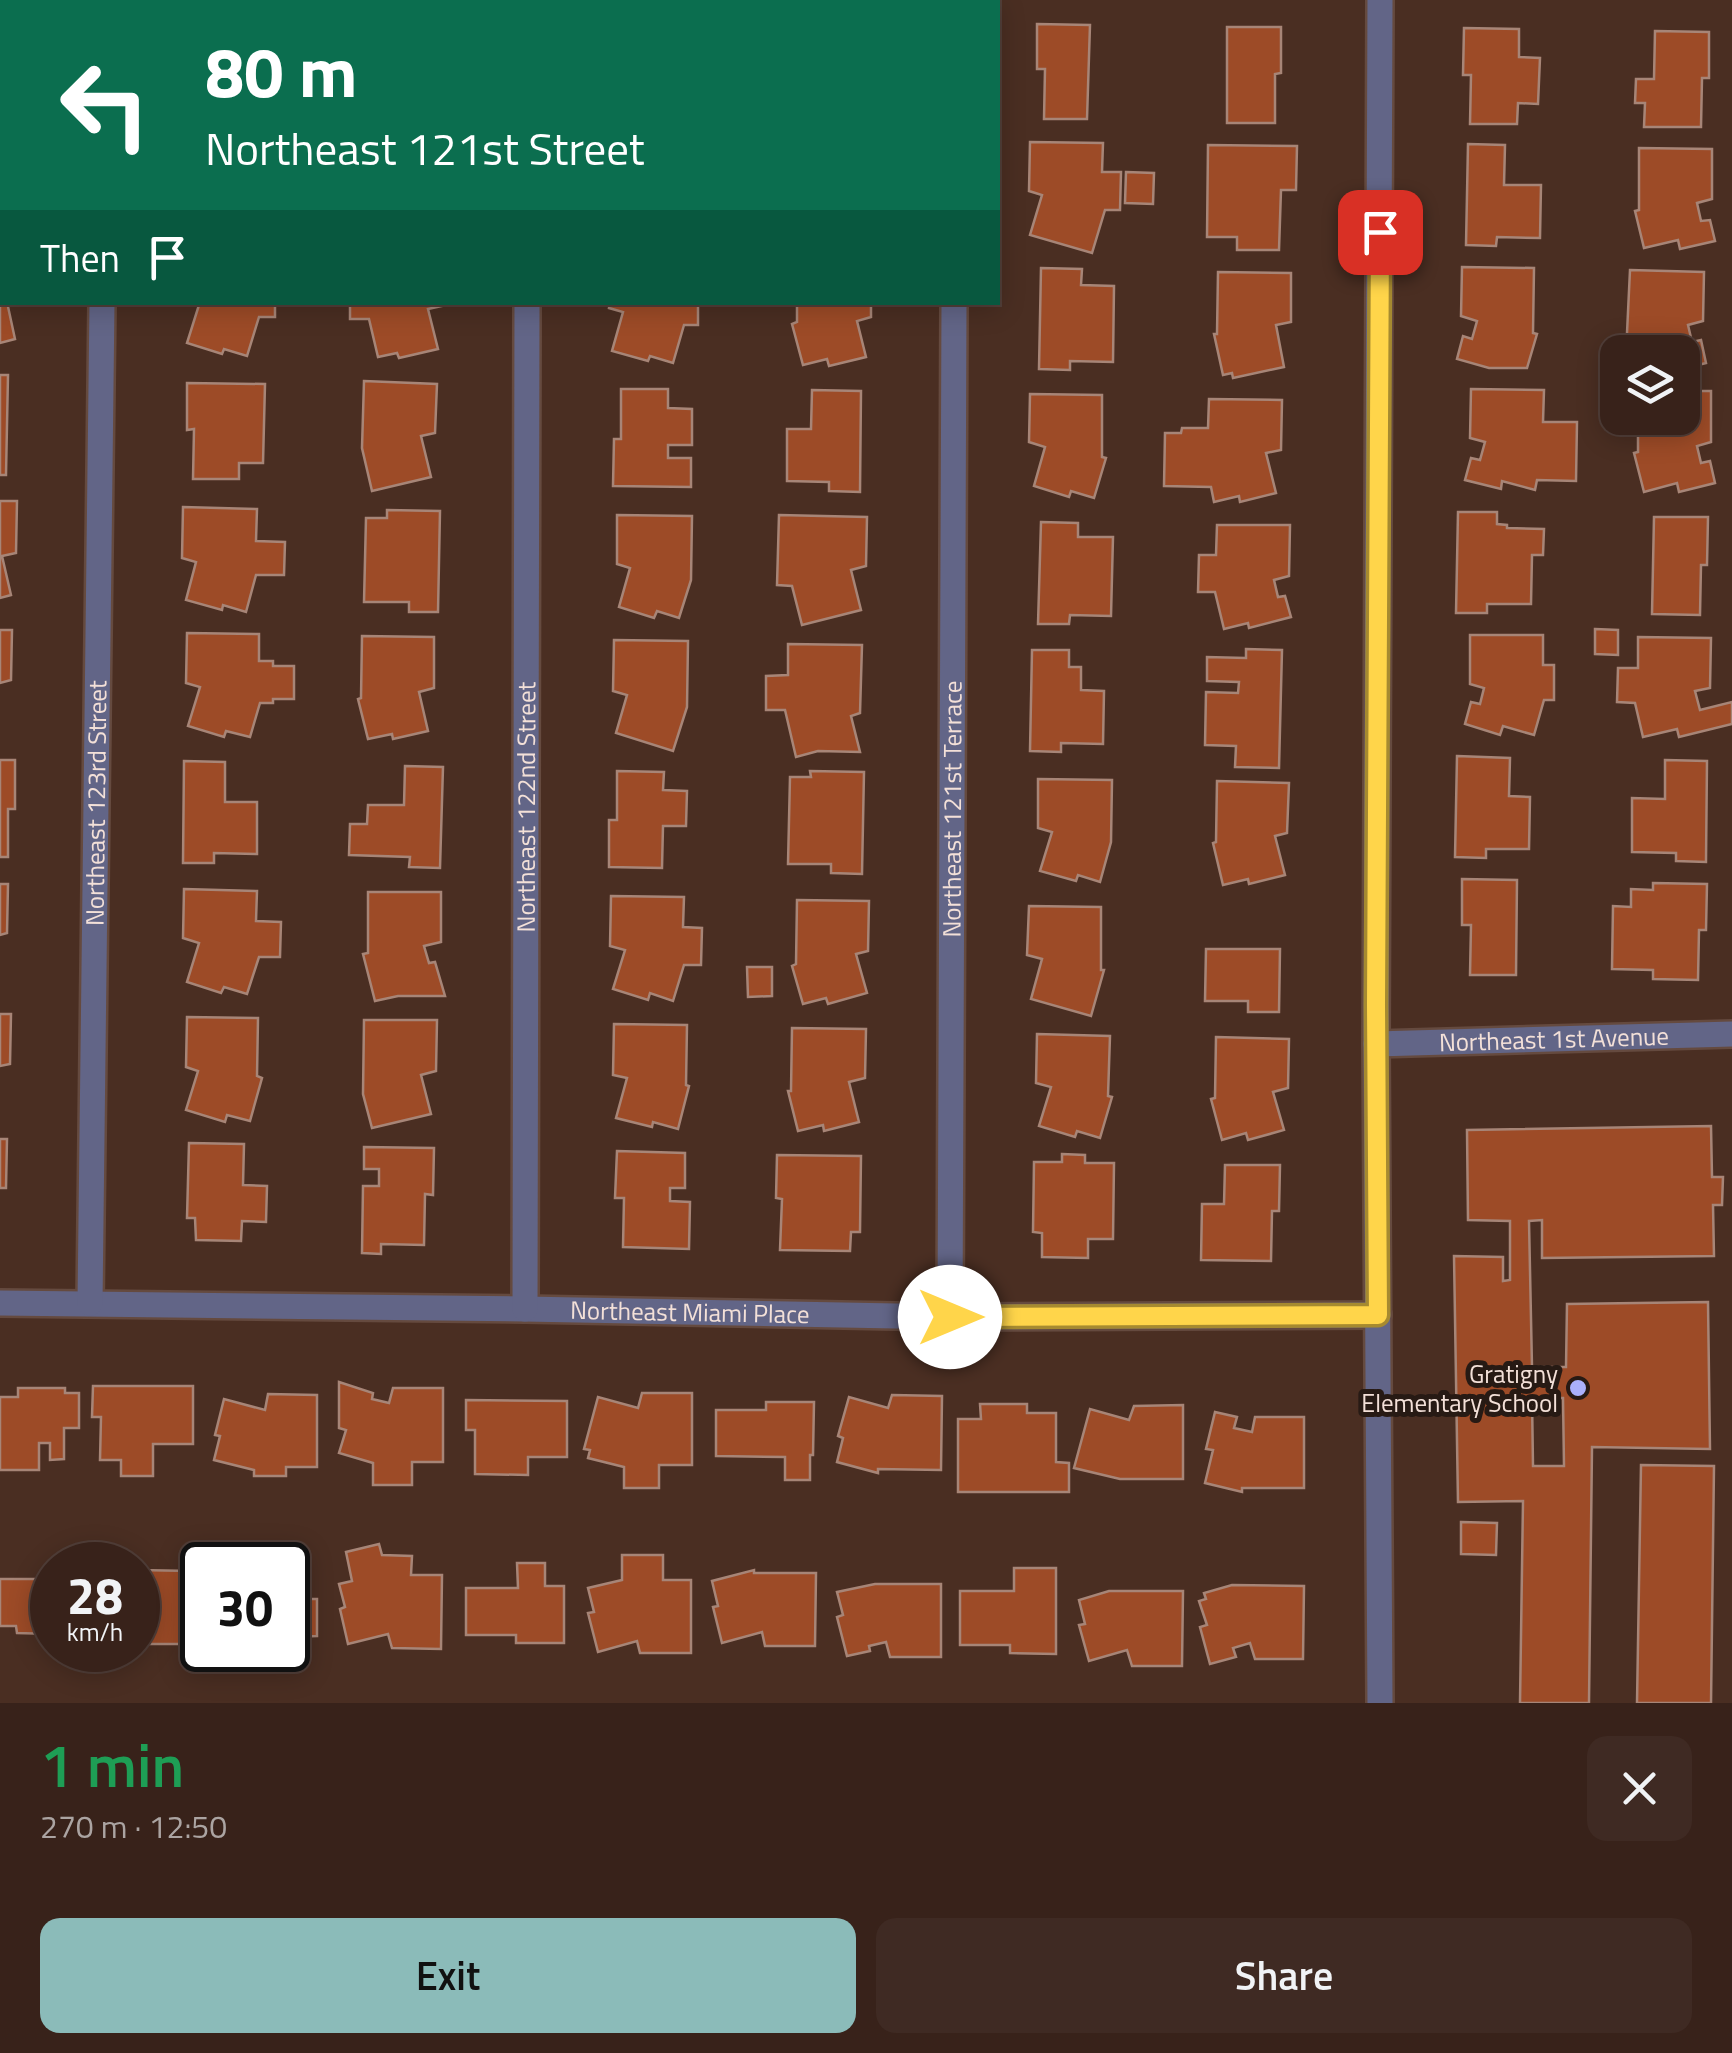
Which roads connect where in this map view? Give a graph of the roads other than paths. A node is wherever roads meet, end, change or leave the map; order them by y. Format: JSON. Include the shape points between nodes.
{"nodes":[{"id":1,"x":1380,"y":0,"type":"edge"},
{"id":2,"x":102,"y":305,"type":"edge"},
{"id":3,"x":528,"y":305,"type":"edge"},
{"id":4,"x":954,"y":305,"type":"edge"},
{"id":5,"x":1732,"y":1034,"type":"edge"},
{"id":6,"x":1376,"y":1044,"type":"junction"},
{"id":7,"x":90,"y":1303,"type":"junction"},
{"id":8,"x":0,"y":1304,"type":"edge"},
{"id":9,"x":525,"y":1309,"type":"junction"},
{"id":10,"x":1378,"y":1315,"type":"junction"},
{"id":11,"x":950,"y":1317,"type":"junction"},
{"id":12,"x":1380,"y":1703,"type":"edge"}],
"edges":[{"from":1,"to":6,"type":"street"},
{"from":2,"to":7,"type":"street","name":"Northeast 123rd Street"},
{"from":3,"to":9,"type":"street","name":"Northeast 122nd Street"},
{"from":4,"to":11,"type":"street","name":"Northeast 121st Terrace"},
{"from":5,"to":6,"type":"street","name":"Northeast 1st Avenue"},
{"from":6,"to":10,"type":"street"},
{"from":7,"to":8,"type":"street","name":"Northeast Miami Place"},
{"from":7,"to":9,"type":"street","name":"Northeast Miami Place"},
{"from":9,"to":11,"type":"street","name":"Northeast Miami Place"},
{"from":10,"to":11,"type":"street","name":"Northeast Miami Place"},
{"from":10,"to":12,"type":"street"}]}
